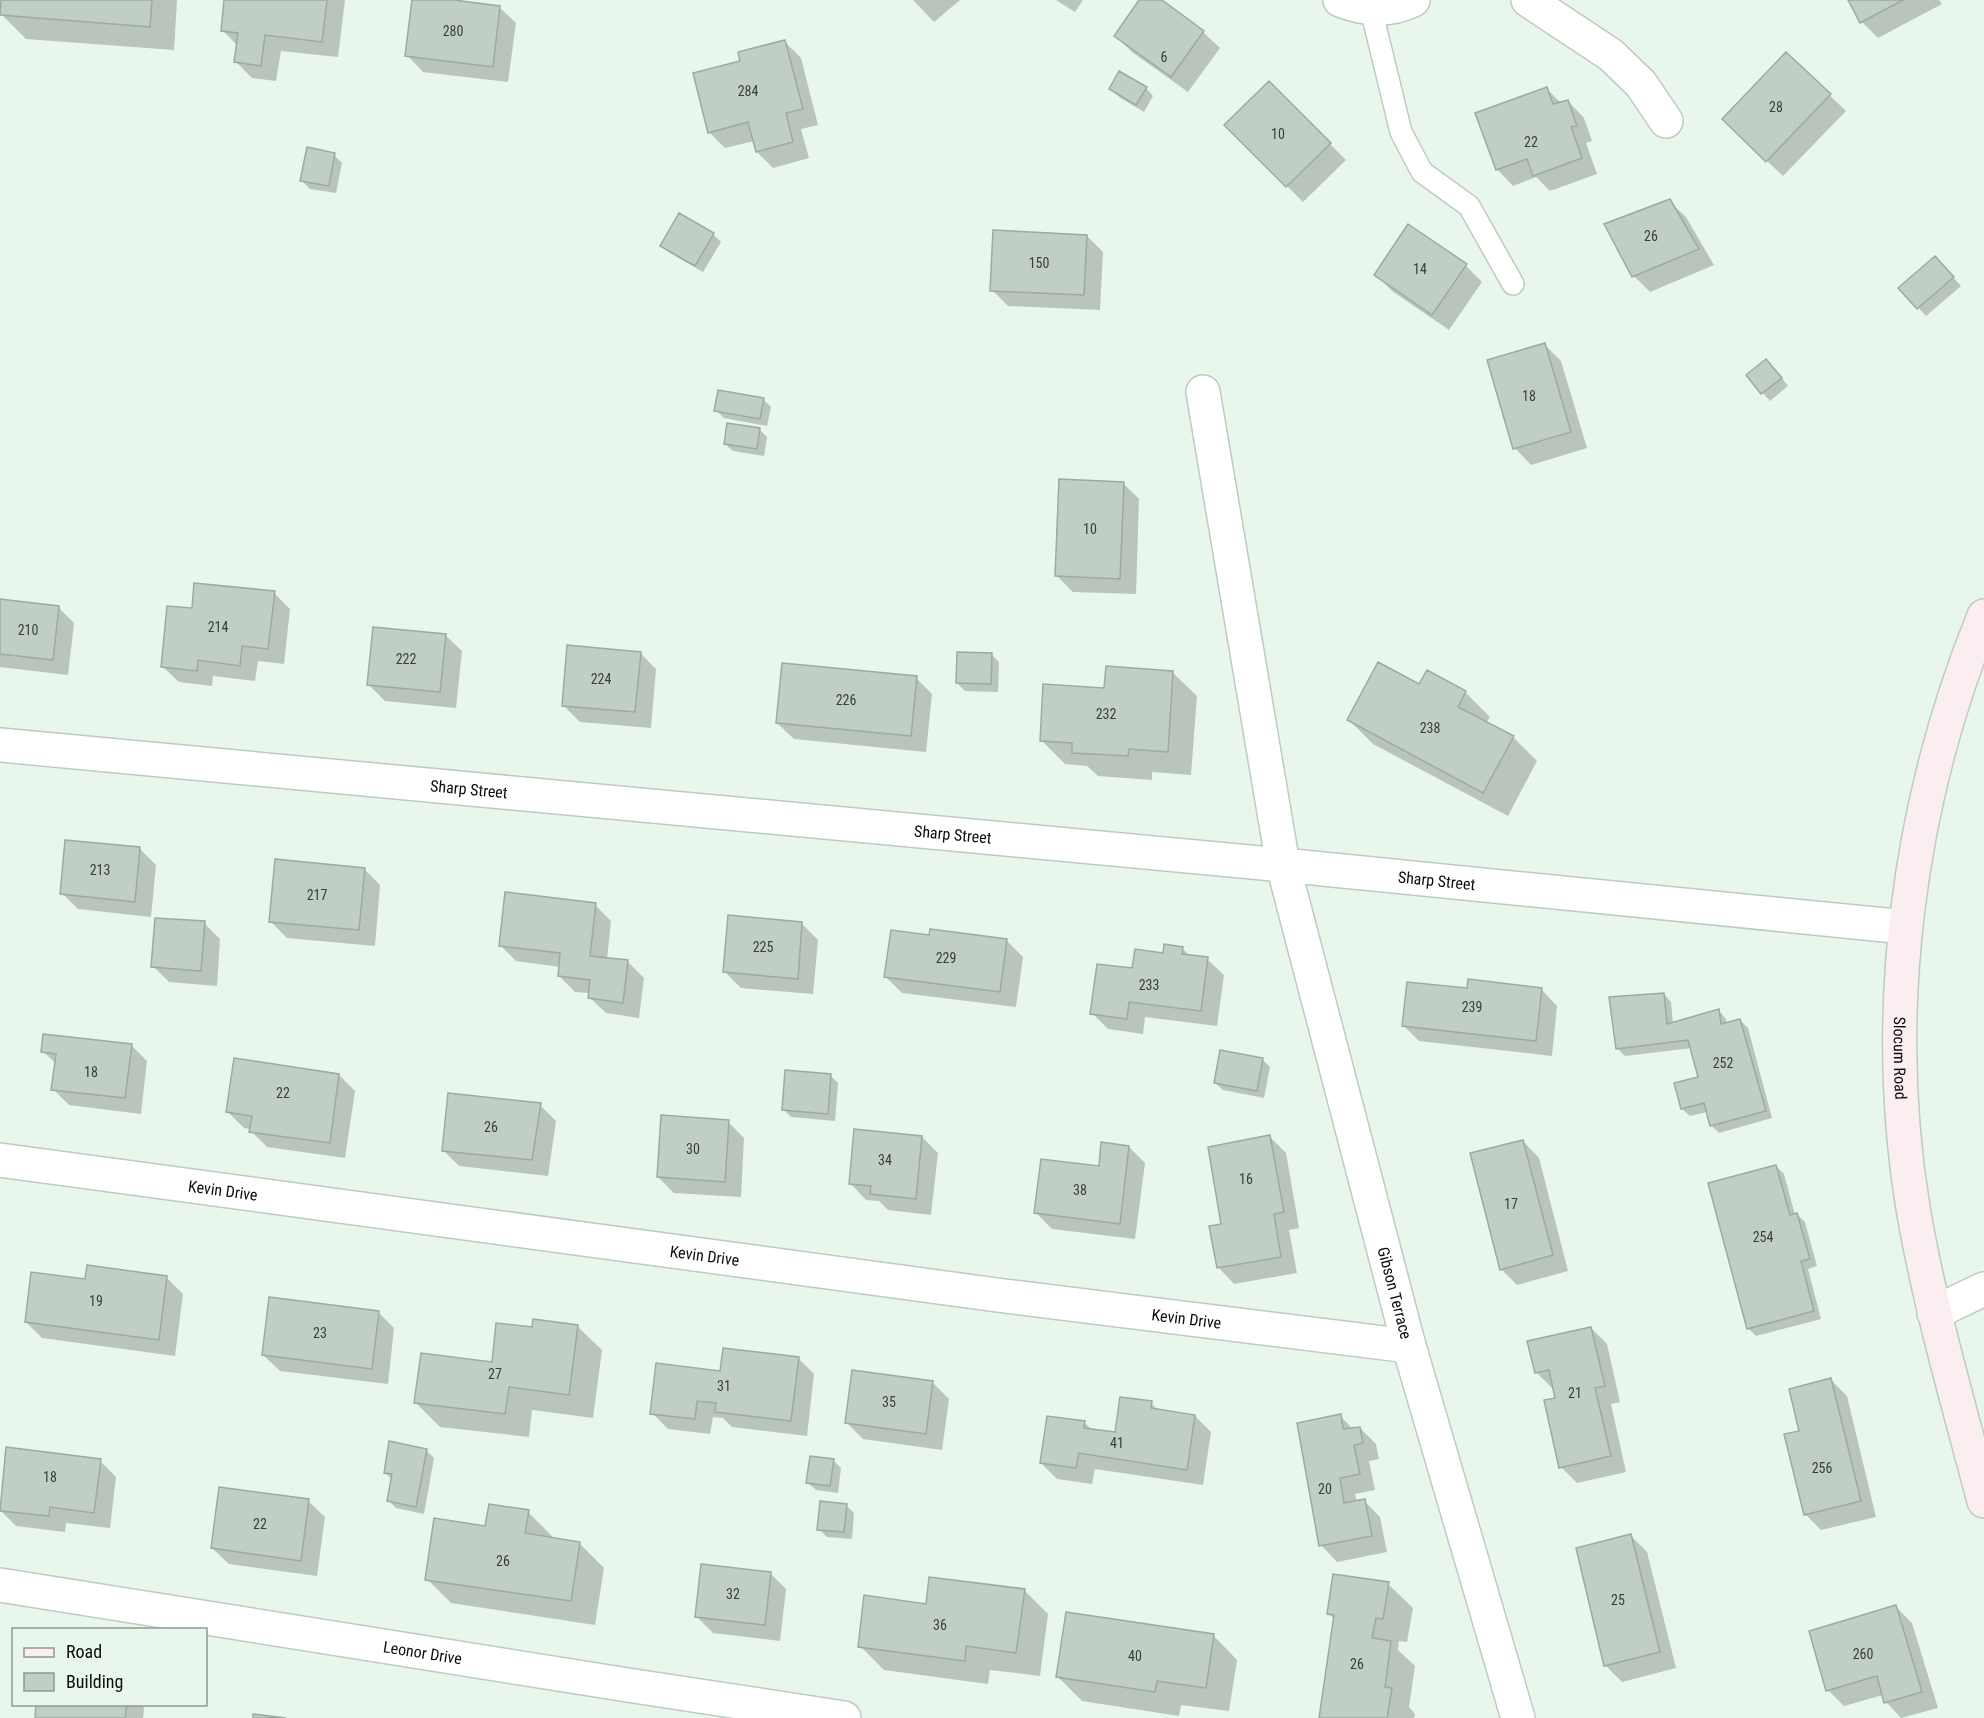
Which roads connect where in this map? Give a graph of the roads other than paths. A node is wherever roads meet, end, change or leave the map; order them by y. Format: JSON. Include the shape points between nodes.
{"nodes":[{"id":1,"x":1413,"y":0,"type":"edge"},
{"id":2,"x":1528,"y":0,"type":"edge"},
{"id":3,"x":1356,"y":5,"type":"edge"},
{"id":4,"x":1666,"y":121,"type":"dead end"},
{"id":5,"x":1513,"y":284,"type":"dead end"},
{"id":6,"x":1203,"y":392,"type":"dead end"},
{"id":7,"x":1984,"y":616,"type":"edge"},
{"id":8,"x":0,"y":745,"type":"edge"},
{"id":9,"x":1283,"y":865,"type":"junction"},
{"id":10,"x":1905,"y":927,"type":"junction"},
{"id":11,"x":0,"y":1160,"type":"edge"},
{"id":12,"x":1984,"y":1289,"type":"edge"},
{"id":13,"x":1934,"y":1312,"type":"junction"},
{"id":14,"x":1409,"y":1346,"type":"junction"},
{"id":15,"x":1984,"y":1501,"type":"edge"},
{"id":16,"x":0,"y":1585,"type":"edge"},
{"id":17,"x":844,"y":1718,"type":"edge"},
{"id":18,"x":1518,"y":1718,"type":"edge"}],
"edges":[{"from":1,"to":3,"type":"street","via":[[1390,8]]},
{"from":2,"to":4,"type":"street","via":[[1611,55],[1641,84]]},
{"from":3,"to":5,"type":"lane","via":[[1401,132],[1422,172],[1469,206]]},
{"from":6,"to":9,"type":"street","name":"Gibson Terrace"},
{"from":7,"to":10,"type":"main road","name":"Slocum Road","via":[[1935,769]]},
{"from":8,"to":9,"type":"street","name":"Sharp Street"},
{"from":9,"to":10,"type":"street","name":"Sharp Street"},
{"from":9,"to":14,"type":"street","name":"Gibson Terrace"},
{"from":10,"to":13,"type":"main road","name":"Slocum Road","via":[[1900,1015],[1903,1113],[1914,1212]]},
{"from":11,"to":14,"type":"street","name":"Kevin Drive","via":[[997,1295]]},
{"from":12,"to":13,"type":"street"},
{"from":13,"to":15,"type":"main road","name":"Slocum Road"},
{"from":14,"to":18,"type":"street","name":"Gibson Terrace"},
{"from":16,"to":17,"type":"street","name":"Leonor Drive"}]}
